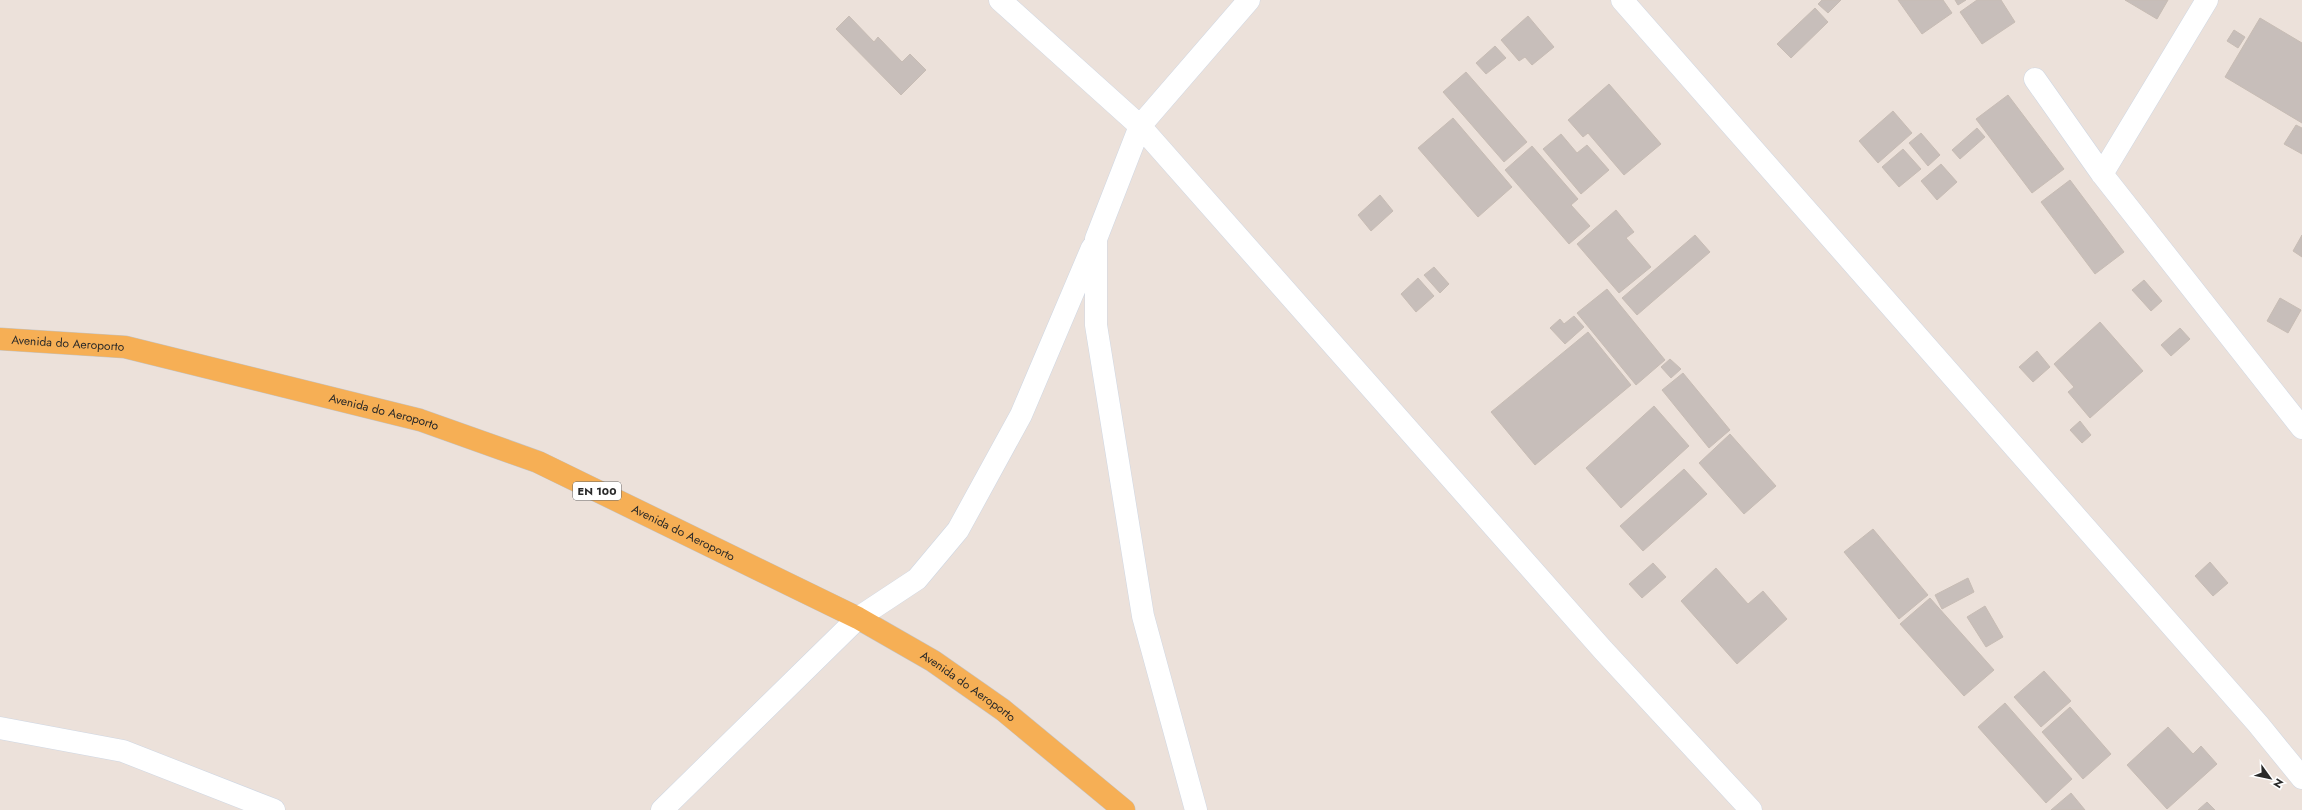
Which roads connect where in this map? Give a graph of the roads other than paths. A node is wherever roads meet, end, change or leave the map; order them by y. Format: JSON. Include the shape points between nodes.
{"nodes":[{"id":1,"x":1000,"y":0,"type":"edge"},
{"id":2,"x":1249,"y":0,"type":"edge"},
{"id":3,"x":1622,"y":0,"type":"edge"},
{"id":4,"x":2207,"y":0,"type":"edge"},
{"id":5,"x":2035,"y":79,"type":"dead end"},
{"id":6,"x":1140,"y":126,"type":"junction"},
{"id":7,"x":2102,"y":174,"type":"junction"},
{"id":8,"x":1096,"y":239,"type":"junction"},
{"id":9,"x":0,"y":339,"type":"edge"},
{"id":10,"x":2302,"y":428,"type":"edge"},
{"id":11,"x":858,"y":618,"type":"junction"},
{"id":12,"x":0,"y":728,"type":"edge"},
{"id":13,"x":2302,"y":778,"type":"edge"},
{"id":14,"x":274,"y":810,"type":"edge"},
{"id":15,"x":662,"y":810,"type":"edge"},
{"id":16,"x":1124,"y":810,"type":"edge"},
{"id":17,"x":1196,"y":810,"type":"edge"},
{"id":18,"x":1751,"y":810,"type":"edge"}],
"edges":[{"from":1,"to":6,"type":"street"},
{"from":2,"to":6,"type":"street"},
{"from":3,"to":13,"type":"street","via":[[2258,724]]},
{"from":4,"to":7,"type":"street"},
{"from":5,"to":7,"type":"street"},
{"from":6,"to":8,"type":"street"},
{"from":6,"to":18,"type":"street","via":[[1598,644]]},
{"from":7,"to":10,"type":"street"},
{"from":8,"to":11,"type":"street","via":[[1021,415],[958,530],[917,579]]},
{"from":8,"to":17,"type":"street","via":[[1096,325],[1143,616]]},
{"from":9,"to":11,"type":"main road","name":"Avenida do Aeroporto","number":"EN 100","via":[[125,347],[420,420],[538,462]]},
{"from":11,"to":15,"type":"street"},
{"from":11,"to":16,"type":"main road","name":"Avenida do Aeroporto","number":"EN 100","via":[[933,661],[1003,710]]},
{"from":12,"to":14,"type":"street","via":[[123,751]]}]}
